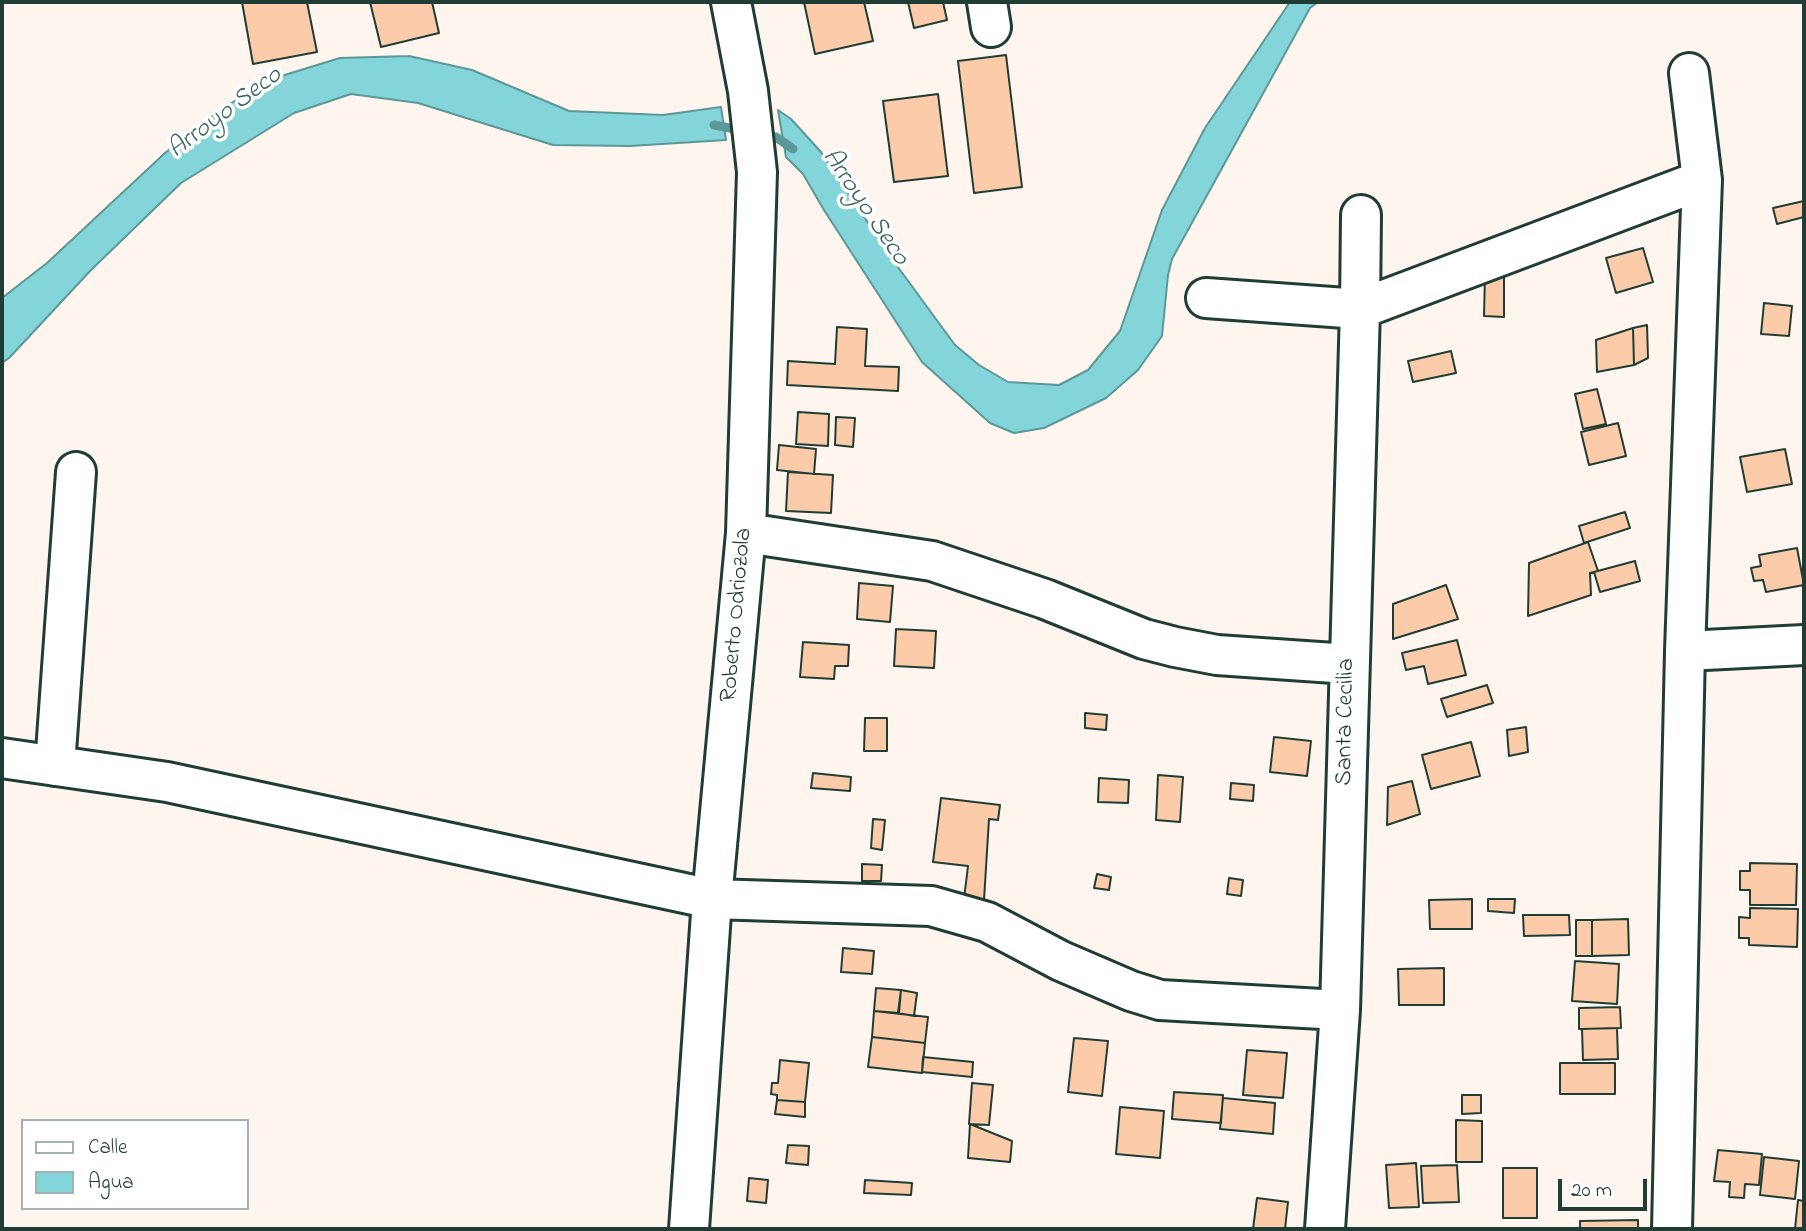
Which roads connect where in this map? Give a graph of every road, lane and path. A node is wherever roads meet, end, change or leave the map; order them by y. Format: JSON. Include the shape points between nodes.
{"nodes":[{"id":1,"x":731,"y":2,"type":"edge"},
{"id":2,"x":1689,"y":73,"type":"dead end"},
{"id":3,"x":1702,"y":180,"type":"junction"},
{"id":4,"x":1361,"y":215,"type":"dead end"},
{"id":5,"x":1206,"y":298,"type":"dead end"},
{"id":6,"x":1360,"y":309,"type":"junction"},
{"id":7,"x":76,"y":472,"type":"dead end"},
{"id":8,"x":746,"y":533,"type":"junction"},
{"id":9,"x":1804,"y":645,"type":"edge"},
{"id":10,"x":1685,"y":651,"type":"junction"},
{"id":11,"x":1349,"y":664,"type":"junction"},
{"id":12,"x":2,"y":758,"type":"edge"},
{"id":13,"x":55,"y":766,"type":"junction"},
{"id":14,"x":712,"y":899,"type":"junction"},
{"id":15,"x":1340,"y":1010,"type":"junction"},
{"id":16,"x":689,"y":1229,"type":"edge"},
{"id":17,"x":1325,"y":1229,"type":"edge"},
{"id":18,"x":1672,"y":1229,"type":"edge"}],
"edges":[{"from":1,"to":8,"type":"street","name":"Roberto Odriozola","via":[[757,173]]},
{"from":2,"to":3,"type":"street"},
{"from":3,"to":6,"type":"street"},
{"from":3,"to":10,"type":"street"},
{"from":4,"to":6,"type":"street","name":"Santa Cecilia"},
{"from":5,"to":6,"type":"street"},
{"from":6,"to":11,"type":"street","name":"Santa Cecilia"},
{"from":7,"to":13,"type":"street"},
{"from":8,"to":11,"type":"street","via":[[923,559],[1167,646],[1217,655]]},
{"from":8,"to":14,"type":"street","name":"Roberto Odriozola"},
{"from":9,"to":10,"type":"street"},
{"from":10,"to":18,"type":"street"},
{"from":11,"to":15,"type":"street","name":"Santa Cecilia"},
{"from":12,"to":13,"type":"street"},
{"from":13,"to":14,"type":"street","via":[[167,782]]},
{"from":14,"to":15,"type":"street","via":[[931,906],[987,922],[1061,961],[1160,1000]]},
{"from":14,"to":16,"type":"street","name":"Roberto Odriozola"},
{"from":15,"to":17,"type":"street","name":"Santa Cecilia"}]}
